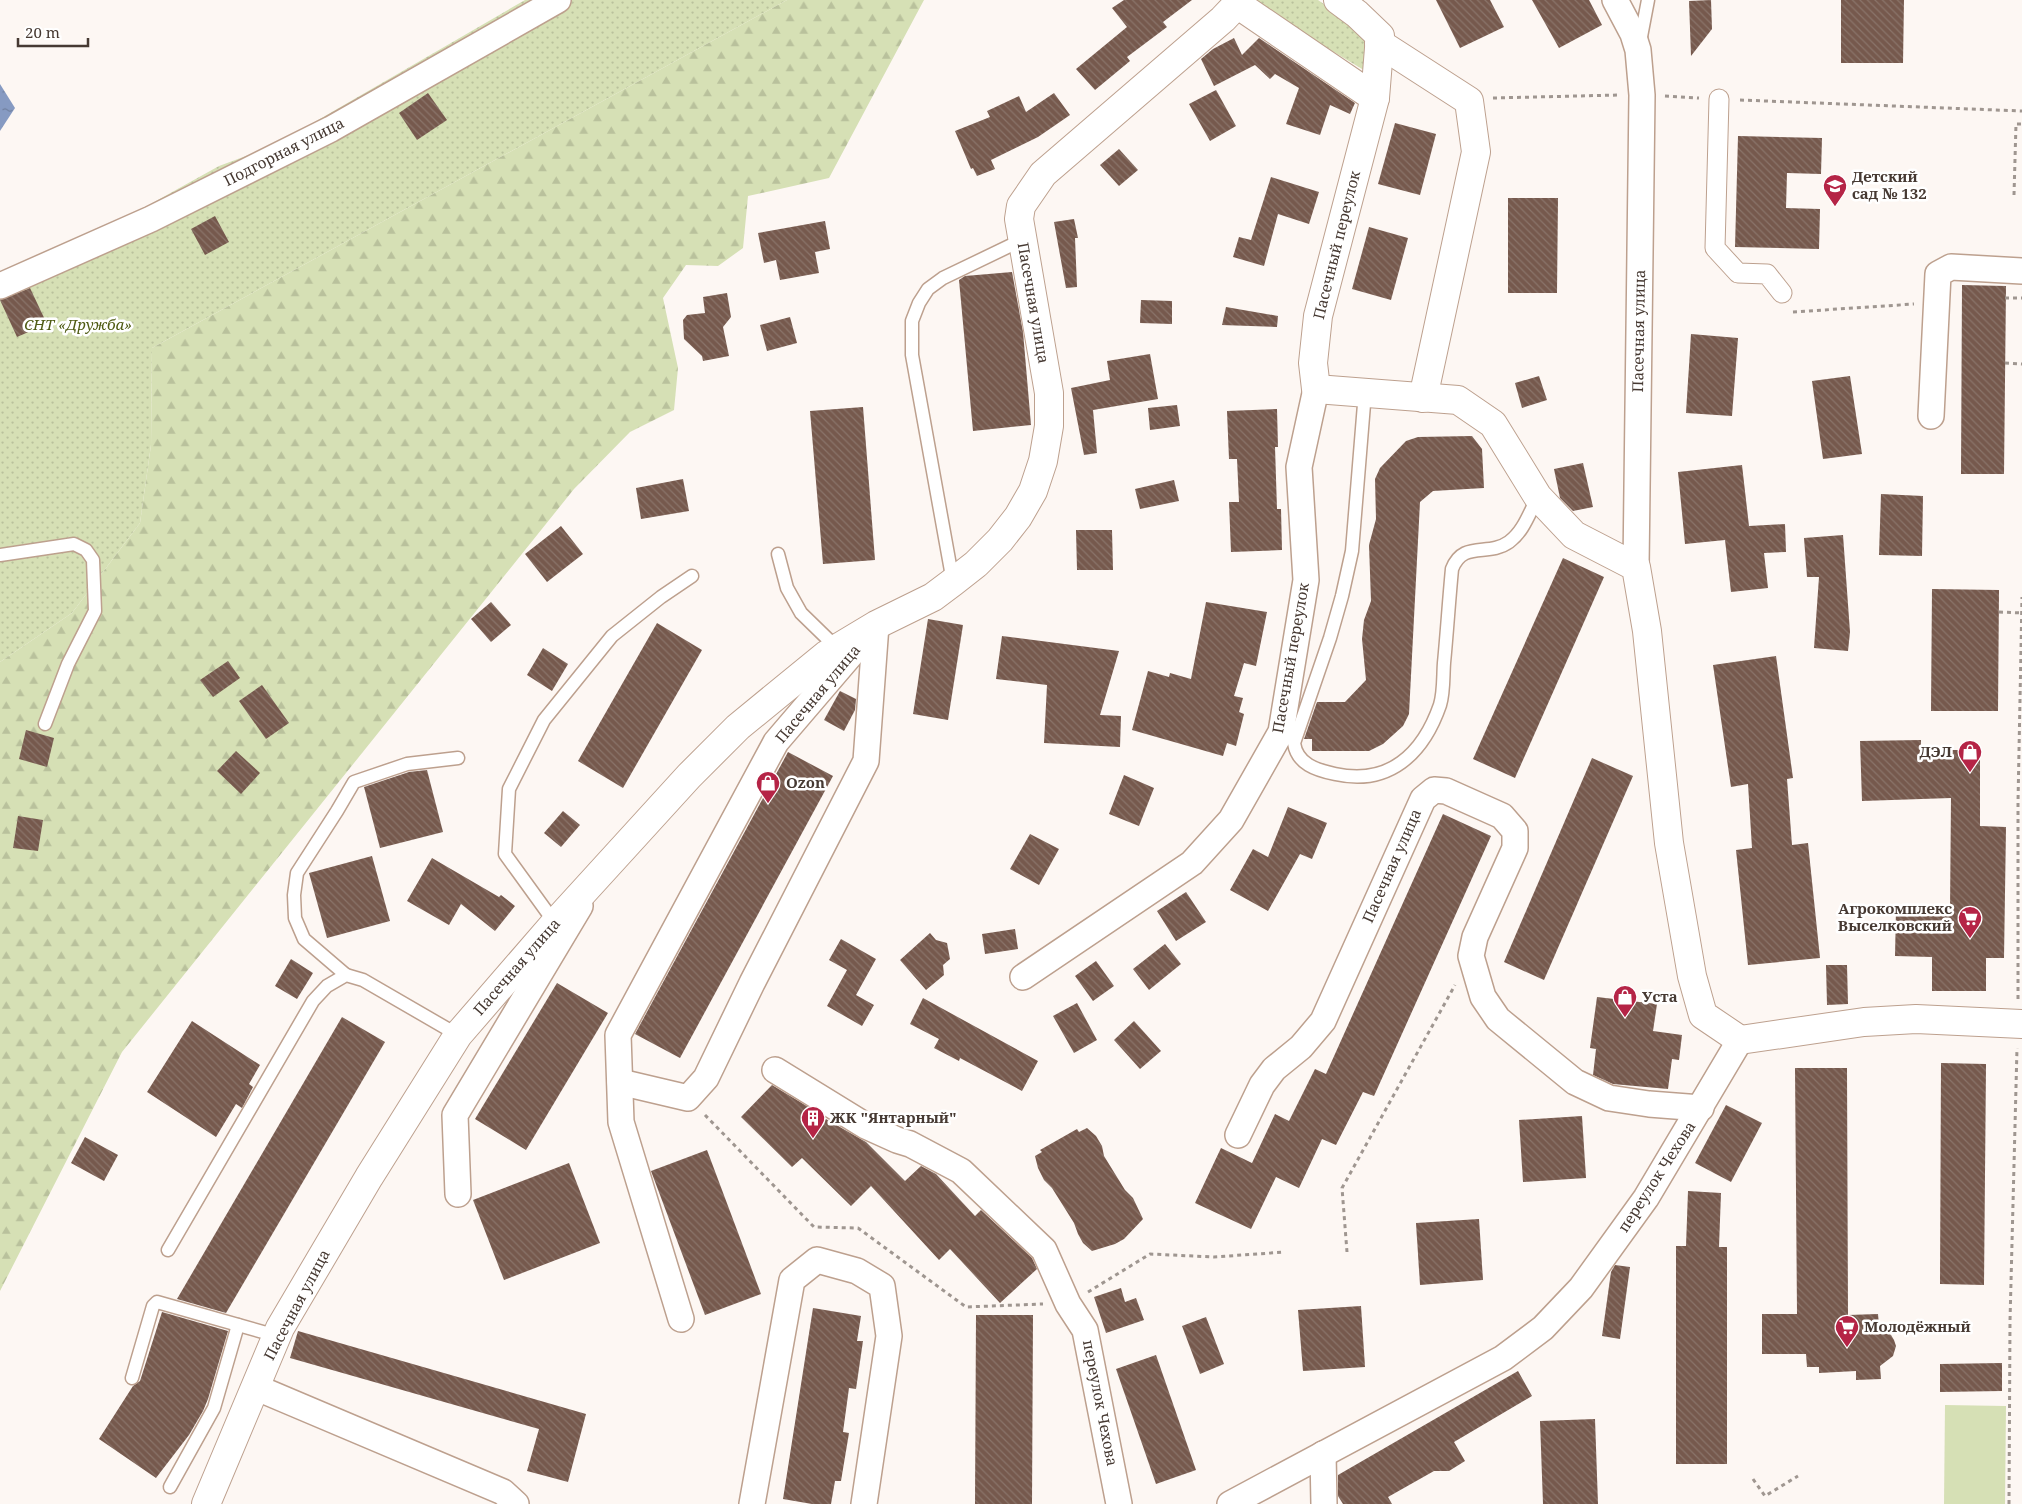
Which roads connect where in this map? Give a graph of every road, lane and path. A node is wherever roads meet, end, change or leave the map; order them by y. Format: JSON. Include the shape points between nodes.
{"nodes":[{"id":1,"x":558,"y":0,"type":"edge"},
{"id":2,"x":1614,"y":0,"type":"edge"},
{"id":3,"x":1648,"y":0,"type":"edge"},
{"id":4,"x":1240,"y":2,"type":"edge"},
{"id":5,"x":1351,"y":5,"type":"edge"},
{"id":6,"x":1379,"y":43,"type":"junction"},
{"id":7,"x":1638,"y":50,"type":"junction"},
{"id":8,"x":1642,"y":95,"type":"junction"},
{"id":9,"x":1374,"y":98,"type":"junction"},
{"id":10,"x":1487,"y":98,"type":"dead end"},
{"id":11,"x":1719,"y":99,"type":"junction"},
{"id":12,"x":2022,"y":111,"type":"edge"},
{"id":13,"x":2022,"y":124,"type":"edge"},
{"id":14,"x":2014,"y":195,"type":"dead end"},
{"id":15,"x":1022,"y":240,"type":"junction"},
{"id":16,"x":2022,"y":271,"type":"edge"},
{"id":17,"x":0,"y":286,"type":"edge"},
{"id":18,"x":1782,"y":293,"type":"dead end"},
{"id":19,"x":2006,"y":298,"type":"dead end"},
{"id":20,"x":2022,"y":298,"type":"edge"},
{"id":21,"x":1937,"y":302,"type":"junction"},
{"id":22,"x":1784,"y":312,"type":"dead end"},
{"id":23,"x":2005,"y":363,"type":"dead end"},
{"id":24,"x":2022,"y":364,"type":"edge"},
{"id":25,"x":1316,"y":389,"type":"junction"},
{"id":26,"x":1364,"y":392,"type":"dead end"},
{"id":27,"x":1423,"y":398,"type":"junction"},
{"id":28,"x":1931,"y":416,"type":"dead end"},
{"id":29,"x":1538,"y":497,"type":"junction"},
{"id":30,"x":778,"y":554,"type":"dead end"},
{"id":31,"x":0,"y":555,"type":"edge"},
{"id":32,"x":1636,"y":567,"type":"junction"},
{"id":33,"x":692,"y":576,"type":"dead end"},
{"id":34,"x":953,"y":582,"type":"junction"},
{"id":35,"x":1999,"y":612,"type":"dead end"},
{"id":36,"x":2022,"y":613,"type":"edge"},
{"id":37,"x":876,"y":625,"type":"junction"},
{"id":38,"x":838,"y":649,"type":"junction"},
{"id":39,"x":45,"y":724,"type":"dead end"},
{"id":40,"x":458,"y":758,"type":"dead end"},
{"id":41,"x":598,"y":876,"type":"junction"},
{"id":42,"x":555,"y":923,"type":"junction"},
{"id":43,"x":1471,"y":956,"type":"junction"},
{"id":44,"x":346,"y":975,"type":"junction"},
{"id":45,"x":1023,"y":977,"type":"dead end"},
{"id":46,"x":2022,"y":1024,"type":"edge"},
{"id":47,"x":458,"y":1035,"type":"junction"},
{"id":48,"x":1740,"y":1040,"type":"junction"},
{"id":49,"x":775,"y":1070,"type":"dead end"},
{"id":50,"x":620,"y":1082,"type":"junction"},
{"id":51,"x":688,"y":1098,"type":"junction"},
{"id":52,"x":1701,"y":1108,"type":"junction"},
{"id":53,"x":1238,"y":1135,"type":"dead end"},
{"id":54,"x":458,"y":1194,"type":"dead end"},
{"id":55,"x":168,"y":1250,"type":"dead end"},
{"id":56,"x":1286,"y":1252,"type":"dead end"},
{"id":57,"x":1347,"y":1252,"type":"dead end"},
{"id":58,"x":1068,"y":1304,"type":"junction"},
{"id":59,"x":682,"y":1319,"type":"dead end"},
{"id":60,"x":238,"y":1325,"type":"junction"},
{"id":61,"x":277,"y":1336,"type":"junction"},
{"id":62,"x":132,"y":1378,"type":"dead end"},
{"id":63,"x":255,"y":1387,"type":"junction"},
{"id":64,"x":1323,"y":1454,"type":"junction"},
{"id":65,"x":1798,"y":1476,"type":"dead end"},
{"id":66,"x":1753,"y":1479,"type":"dead end"},
{"id":67,"x":170,"y":1487,"type":"dead end"},
{"id":68,"x":206,"y":1504,"type":"edge"},
{"id":69,"x":516,"y":1504,"type":"edge"},
{"id":70,"x":752,"y":1504,"type":"edge"},
{"id":71,"x":864,"y":1504,"type":"edge"},
{"id":72,"x":1119,"y":1504,"type":"edge"},
{"id":73,"x":1230,"y":1504,"type":"edge"},
{"id":74,"x":1324,"y":1504,"type":"edge"}],
"edges":[{"from":1,"to":17,"type":"street","name":"Подгорная улица","via":[[323,133],[151,219]]},
{"from":2,"to":7,"type":"street","name":"Пасечная улица"},
{"from":3,"to":7,"type":"lane"},
{"from":4,"to":9,"type":"street"},
{"from":4,"to":15,"type":"street","name":"Пасечная улица","via":[[1043,174],[1021,206],[1018,219]]},
{"from":5,"to":6,"type":"street","via":[[1380,36]]},
{"from":6,"to":9,"type":"street","name":"Пасечный переулок"},
{"from":6,"to":27,"type":"street","via":[[1469,101],[1476,152]]},
{"from":7,"to":8,"type":"street","name":"Пасечная улица"},
{"from":8,"to":10,"type":"path"},
{"from":8,"to":11,"type":"path"},
{"from":8,"to":32,"type":"street","name":"Пасечная улица"},
{"from":9,"to":25,"type":"street","name":"Пасечный переулок","via":[[1318,316],[1314,363]]},
{"from":11,"to":12,"type":"path"},
{"from":11,"to":18,"type":"street","via":[[1715,248],[1738,273],[1767,274]]},
{"from":13,"to":14,"type":"path","via":[[2016,124]]},
{"from":15,"to":34,"type":"street","name":"Пасечная улица","via":[[1049,393],[1049,426],[1043,461],[1033,491],[1018,517],[1000,540]]},
{"from":15,"to":34,"type":"lane","via":[[943,278],[928,289],[912,321],[912,355]]},
{"from":16,"to":21,"type":"street","via":[[1951,267],[1938,274]]},
{"from":19,"to":20,"type":"path"},
{"from":21,"to":22,"type":"path"},
{"from":21,"to":28,"type":"street"},
{"from":23,"to":24,"type":"path"},
{"from":25,"to":27,"type":"street"},
{"from":25,"to":45,"type":"street","name":"Пасечный переулок","via":[[1299,466],[1306,580],[1281,732],[1231,820],[1192,862]]},
{"from":26,"to":29,"type":"lane","via":[[1352,551],[1330,638],[1294,743],[1295,753],[1302,761],[1348,777],[1365,777],[1388,771],[1404,762],[1430,727],[1440,703],[1455,561],[1464,552],[1497,549],[1508,543],[1521,532]]},
{"from":27,"to":29,"type":"street","via":[[1458,400],[1493,424]]},
{"from":29,"to":32,"type":"street","via":[[1574,535]]},
{"from":30,"to":38,"type":"lane","via":[[787,588],[801,614]]},
{"from":31,"to":39,"type":"lane","via":[[74,544],[86,550],[93,560],[96,611],[68,664]]},
{"from":32,"to":48,"type":"street","name":"Пасечная улица","via":[[1647,631],[1669,843],[1692,976],[1703,1015]]},
{"from":33,"to":42,"type":"lane","via":[[612,636],[544,720],[509,789],[505,854]]},
{"from":34,"to":37,"type":"street","name":"Пасечная улица","via":[[932,597]]},
{"from":35,"to":36,"type":"path"},
{"from":37,"to":38,"type":"street","name":"Пасечная улица"},
{"from":37,"to":50,"type":"street","name":"Пасечная улица","via":[[776,742],[618,1035]]},
{"from":37,"to":51,"type":"street","via":[[866,761],[706,1078]]},
{"from":38,"to":41,"type":"street","name":"Пасечная улица","via":[[826,655],[738,727]]},
{"from":40,"to":44,"type":"lane","via":[[407,764],[354,782],[297,872],[295,918],[304,939]]},
{"from":41,"to":42,"type":"street","name":"Пасечная улица"},
{"from":41,"to":54,"type":"street","via":[[455,1115]]},
{"from":42,"to":47,"type":"street","name":"Пасечная улица"},
{"from":43,"to":52,"type":"street","via":[[1483,997],[1498,1019],[1575,1082],[1609,1098]]},
{"from":43,"to":53,"type":"street","name":"Пасечная улица","via":[[1475,937],[1515,848],[1515,831],[1502,816],[1446,791],[1434,790],[1423,799],[1323,1021],[1302,1047],[1274,1069]]},
{"from":43,"to":57,"type":"path","via":[[1342,1188]]},
{"from":44,"to":47,"type":"lane","via":[[363,980]]},
{"from":44,"to":55,"type":"lane","via":[[327,986],[313,1001]]},
{"from":46,"to":48,"type":"street","via":[[1916,1019],[1864,1022]]},
{"from":47,"to":61,"type":"street","name":"Пасечная улица","via":[[369,1176]]},
{"from":48,"to":52,"type":"street","name":"переулок Чехова"},
{"from":49,"to":58,"type":"street","name":"переулок Чехова","via":[[866,1126],[910,1144],[961,1171],[1044,1250]]},
{"from":50,"to":51,"type":"street"},
{"from":50,"to":59,"type":"street","name":"Пасечная улица","via":[[621,1122]]},
{"from":51,"to":58,"type":"path","via":[[814,1227],[858,1228],[966,1307]]},
{"from":52,"to":64,"type":"street","name":"переулок Чехова","via":[[1646,1198],[1581,1288],[1543,1328],[1503,1358]]},
{"from":56,"to":58,"type":"path","via":[[1214,1257],[1150,1254]]},
{"from":58,"to":72,"type":"street","name":"переулок Чехова","via":[[1086,1330]]},
{"from":60,"to":61,"type":"lane"},
{"from":60,"to":62,"type":"lane","via":[[157,1302],[153,1306]]},
{"from":60,"to":67,"type":"lane","via":[[214,1408]]},
{"from":61,"to":63,"type":"street","name":"Пасечная улица"},
{"from":63,"to":68,"type":"street","name":"Пасечная улица"},
{"from":63,"to":69,"type":"street","via":[[503,1492]]},
{"from":64,"to":73,"type":"street","name":"переулок Чехова"},
{"from":64,"to":74,"type":"street"},
{"from":65,"to":66,"type":"path","via":[[1765,1496]]},
{"from":70,"to":71,"type":"street","via":[[792,1280],[817,1260],[857,1271],[882,1286],[889,1336]]}]}
